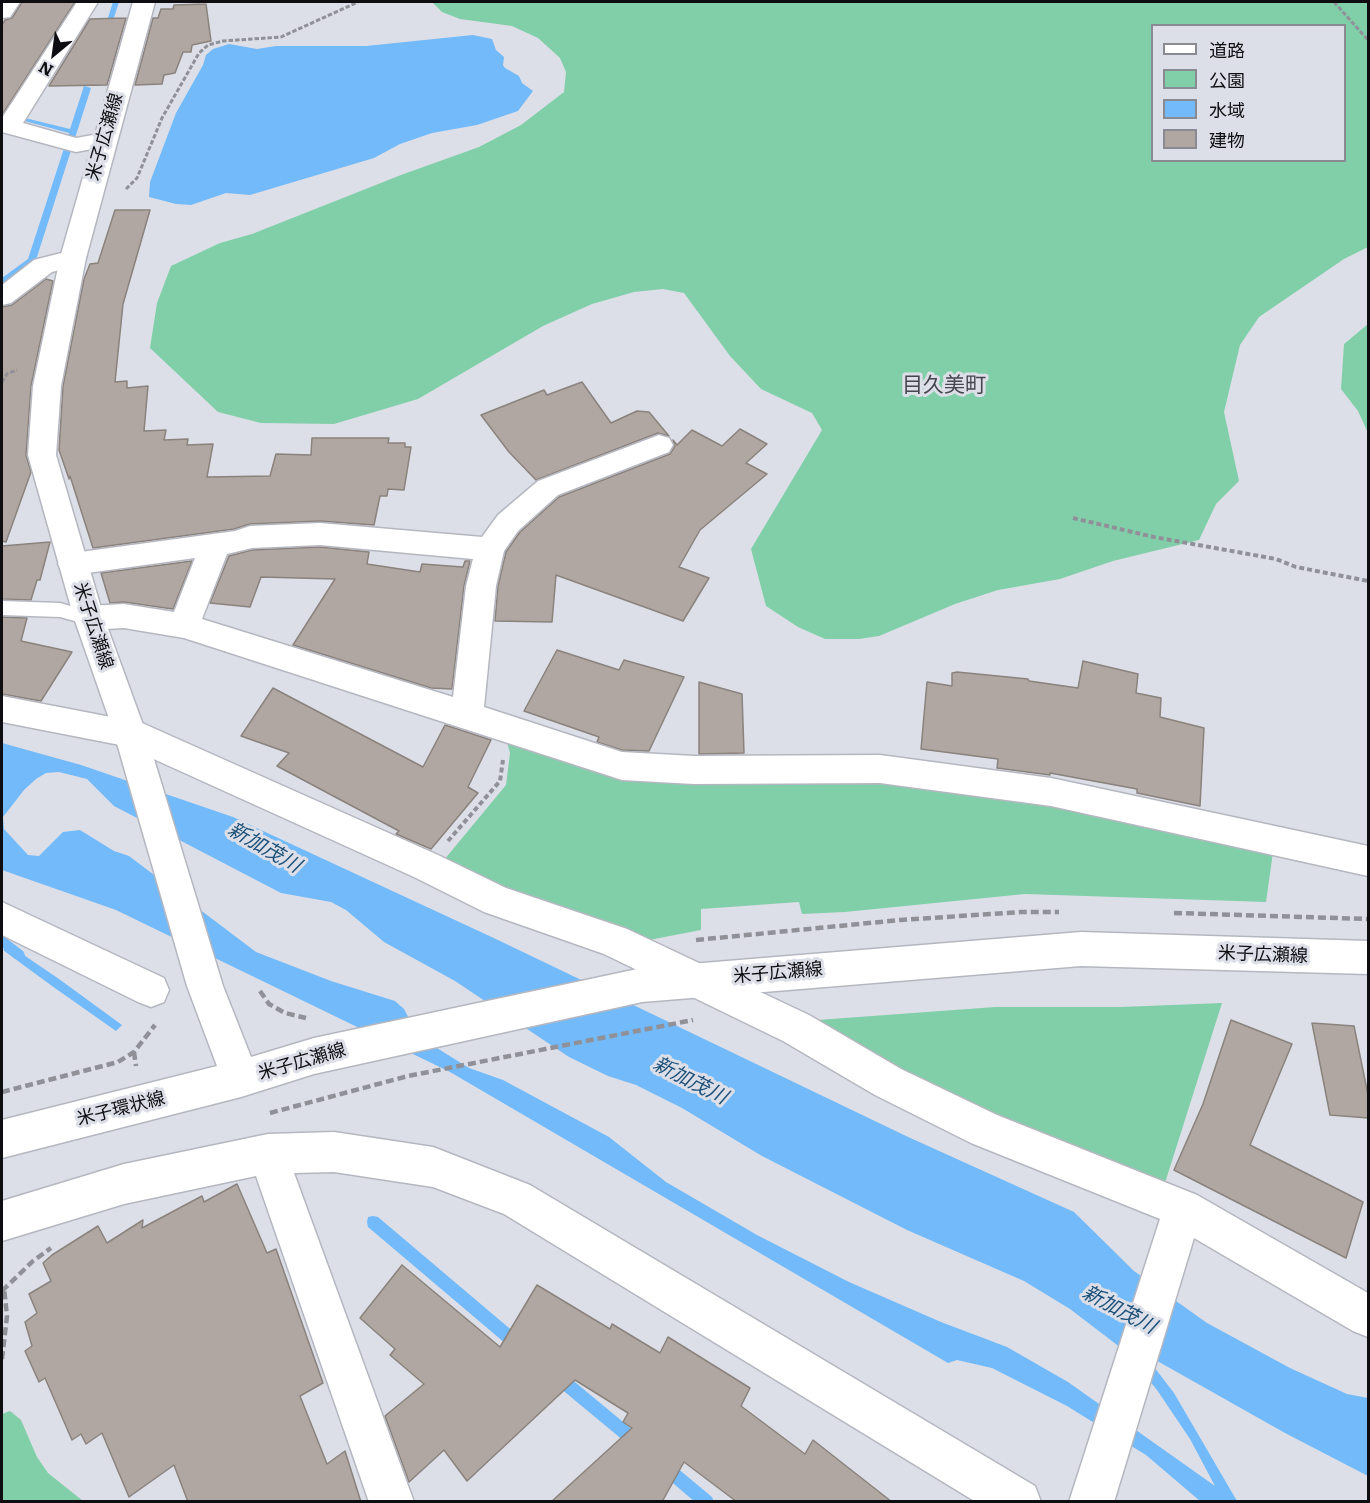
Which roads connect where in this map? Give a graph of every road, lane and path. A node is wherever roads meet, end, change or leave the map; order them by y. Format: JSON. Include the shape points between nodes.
{"nodes":[{"id":1,"x":9,"y":2,"type":"edge"},
{"id":2,"x":87,"y":2,"type":"edge"},
{"id":3,"x":144,"y":2,"type":"edge"},
{"id":4,"x":358,"y":2,"type":"edge"},
{"id":5,"x":1334,"y":2,"type":"edge"},
{"id":6,"x":2,"y":12,"type":"edge"},
{"id":7,"x":1368,"y":40,"type":"edge"},
{"id":8,"x":5,"y":126,"type":"edge"},
{"id":9,"x":104,"y":140,"type":"junction"},
{"id":10,"x":89,"y":195,"type":"junction"},
{"id":11,"x":73,"y":258,"type":"junction"},
{"id":12,"x":2,"y":297,"type":"edge"},
{"id":13,"x":658,"y":445,"type":"dead end"},
{"id":14,"x":1073,"y":518,"type":"dead end"},
{"id":15,"x":216,"y":544,"type":"junction"},
{"id":16,"x":490,"y":549,"type":"junction"},
{"id":17,"x":73,"y":564,"type":"junction"},
{"id":18,"x":1368,"y":581,"type":"edge"},
{"id":19,"x":2,"y":608,"type":"edge"},
{"id":20,"x":89,"y":618,"type":"junction"},
{"id":21,"x":184,"y":626,"type":"junction"},
{"id":22,"x":2,"y":709,"type":"edge"},
{"id":23,"x":467,"y":715,"type":"junction"},
{"id":24,"x":505,"y":727,"type":"junction"},
{"id":25,"x":133,"y":742,"type":"junction"},
{"id":26,"x":1368,"y":861,"type":"edge"},
{"id":27,"x":426,"y":866,"type":"junction"},
{"id":28,"x":2,"y":918,"type":"edge"},
{"id":29,"x":1368,"y":958,"type":"edge"},
{"id":30,"x":696,"y":979,"type":"junction"},
{"id":31,"x":260,"y":991,"type":"dead end"},
{"id":32,"x":155,"y":1004,"type":"joint"},
{"id":33,"x":314,"y":1017,"type":"dead end"},
{"id":34,"x":695,"y":1020,"type":"dead end"},
{"id":35,"x":134,"y":1052,"type":"junction"},
{"id":36,"x":138,"y":1072,"type":"dead end"},
{"id":37,"x":408,"y":1076,"type":"dead end"},
{"id":38,"x":241,"y":1079,"type":"junction"},
{"id":39,"x":2,"y":1092,"type":"edge"},
{"id":40,"x":2,"y":1139,"type":"edge"},
{"id":41,"x":268,"y":1154,"type":"junction"},
{"id":42,"x":1183,"y":1209,"type":"junction"},
{"id":43,"x":2,"y":1221,"type":"edge"},
{"id":44,"x":4,"y":1288,"type":"dead end"},
{"id":45,"x":1368,"y":1316,"type":"edge"},
{"id":46,"x":2,"y":1359,"type":"edge"},
{"id":47,"x":1093,"y":1496,"type":"edge"},
{"id":48,"x":392,"y":1502,"type":"edge"},
{"id":49,"x":1019,"y":1502,"type":"edge"}],
"edges":[{"from":1,"to":6,"type":"street"},
{"from":2,"to":8,"type":"street"},
{"from":3,"to":9,"type":"street","name":"米子広瀬線"},
{"from":4,"to":10,"type":"path","via":[[281,37],[208,45],[199,53],[162,118],[130,187]]},
{"from":5,"to":7,"type":"path"},
{"from":8,"to":9,"type":"street","via":[[76,145]]},
{"from":9,"to":10,"type":"street","name":"米子広瀬線"},
{"from":10,"to":11,"type":"street","name":"米子広瀬線"},
{"from":11,"to":12,"type":"street","via":[[43,266]]},
{"from":11,"to":17,"type":"street","name":"米子広瀬線","via":[[47,386],[42,455]]},
{"from":13,"to":16,"type":"street","via":[[548,488],[508,522]]},
{"from":14,"to":18,"type":"path","via":[[1275,558],[1296,567]]},
{"from":15,"to":16,"type":"street","via":[[250,537],[320,534]]},
{"from":15,"to":17,"type":"street"},
{"from":15,"to":21,"type":"street"},
{"from":16,"to":23,"type":"street","via":[[481,586]]},
{"from":17,"to":20,"type":"street","name":"米子広瀬線"},
{"from":19,"to":20,"type":"lane","via":[[60,610]]},
{"from":20,"to":21,"type":"street","via":[[123,616]]},
{"from":20,"to":25,"type":"street","name":"米子広瀬線"},
{"from":21,"to":23,"type":"street"},
{"from":22,"to":25,"type":"street"},
{"from":23,"to":24,"type":"street"},
{"from":24,"to":26,"type":"street","via":[[622,766],[694,770],[880,769],[1051,792]]},
{"from":24,"to":27,"type":"path","via":[[500,781]]},
{"from":25,"to":27,"type":"street"},
{"from":25,"to":38,"type":"street","name":"米子広瀬線","via":[[205,986]]},
{"from":27,"to":30,"type":"street","via":[[496,901],[614,941]]},
{"from":28,"to":32,"type":"street"},
{"from":29,"to":30,"type":"street","name":"米子広瀬線","via":[[1081,949]]},
{"from":30,"to":38,"type":"street","name":"米子広瀬線","via":[[642,984],[314,1056]]},
{"from":30,"to":42,"type":"street","via":[[985,1129]]},
{"from":31,"to":33,"type":"path","via":[[269,1004],[285,1013]]},
{"from":32,"to":35,"type":"path"},
{"from":34,"to":37,"type":"path"},
{"from":35,"to":36,"type":"path"},
{"from":35,"to":39,"type":"path","via":[[118,1062]]},
{"from":38,"to":40,"type":"street","name":"米子環状線"},
{"from":41,"to":43,"type":"street","via":[[124,1184]]},
{"from":41,"to":48,"type":"street"},
{"from":41,"to":49,"type":"street","via":[[334,1152],[433,1167],[516,1199]]},
{"from":42,"to":45,"type":"street"},
{"from":42,"to":47,"type":"street"},
{"from":44,"to":46,"type":"path","via":[[7,1316]]}]}
